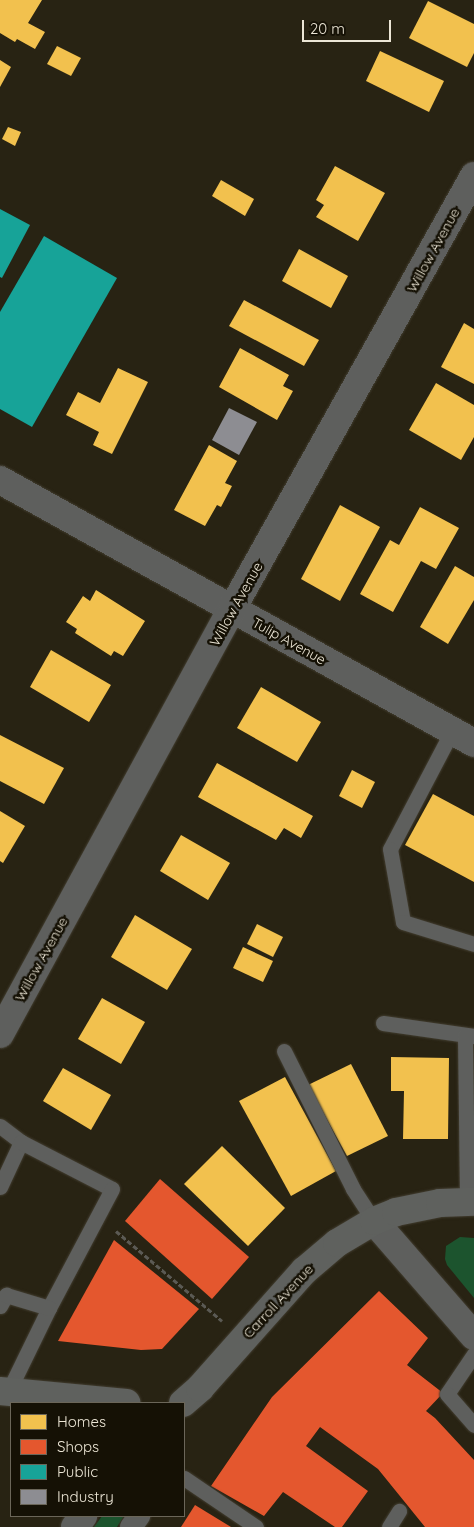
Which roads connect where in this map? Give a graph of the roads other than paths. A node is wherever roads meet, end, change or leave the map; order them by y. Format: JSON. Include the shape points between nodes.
{"nodes":[{"id":1,"x":474,"y":176,"type":"edge"},
{"id":2,"x":0,"y":480,"type":"edge"},
{"id":3,"x":232,"y":609,"type":"junction"},
{"id":4,"x":463,"y":737,"type":"edge"},
{"id":5,"x":474,"y":944,"type":"edge"},
{"id":6,"x":383,"y":1023,"type":"dead end"},
{"id":7,"x":0,"y":1034,"type":"edge"},
{"id":8,"x":469,"y":1036,"type":"edge"},
{"id":9,"x":284,"y":1051,"type":"dead end"},
{"id":10,"x":0,"y":1126,"type":"edge"},
{"id":11,"x":21,"y":1142,"type":"junction"},
{"id":12,"x":0,"y":1187,"type":"edge"},
{"id":13,"x":471,"y":1202,"type":"edge"},
{"id":14,"x":374,"y":1221,"type":"junction"},
{"id":15,"x":0,"y":1306,"type":"edge"},
{"id":16,"x":49,"y":1308,"type":"junction"},
{"id":17,"x":474,"y":1336,"type":"edge"},
{"id":18,"x":474,"y":1354,"type":"edge"},
{"id":19,"x":4,"y":1391,"type":"edge"},
{"id":20,"x":116,"y":1402,"type":"edge"},
{"id":21,"x":184,"y":1402,"type":"edge"},
{"id":22,"x":474,"y":1425,"type":"edge"},
{"id":23,"x":185,"y":1479,"type":"edge"},
{"id":24,"x":399,"y":1511,"type":"dead end"},
{"id":25,"x":256,"y":1527,"type":"edge"},
{"id":26,"x":389,"y":1527,"type":"edge"}],
"edges":[{"from":1,"to":3,"type":"street","name":"Willow Avenue"},
{"from":2,"to":3,"type":"street","name":"Tulip Avenue"},
{"from":3,"to":4,"type":"street","name":"Tulip Avenue"},
{"from":3,"to":7,"type":"street","name":"Willow Avenue"},
{"from":4,"to":5,"type":"lane","via":[[390,848],[403,922]]},
{"from":6,"to":8,"type":"lane"},
{"from":8,"to":13,"type":"lane"},
{"from":9,"to":14,"type":"lane","via":[[353,1189]]},
{"from":10,"to":11,"type":"lane"},
{"from":11,"to":12,"type":"lane"},
{"from":11,"to":16,"type":"lane","via":[[112,1189]]},
{"from":13,"to":14,"type":"main road","name":"Carroll Avenue","via":[[418,1206]]},
{"from":14,"to":17,"type":"street"},
{"from":14,"to":21,"type":"main road","name":"Carroll Avenue","via":[[337,1243],[304,1270]]},
{"from":15,"to":16,"type":"lane","via":[[6,1295]]},
{"from":16,"to":19,"type":"lane"},
{"from":18,"to":22,"type":"lane","via":[[447,1394]]},
{"from":19,"to":20,"type":"main road"},
{"from":23,"to":25,"type":"lane"},
{"from":24,"to":26,"type":"lane"}]}
